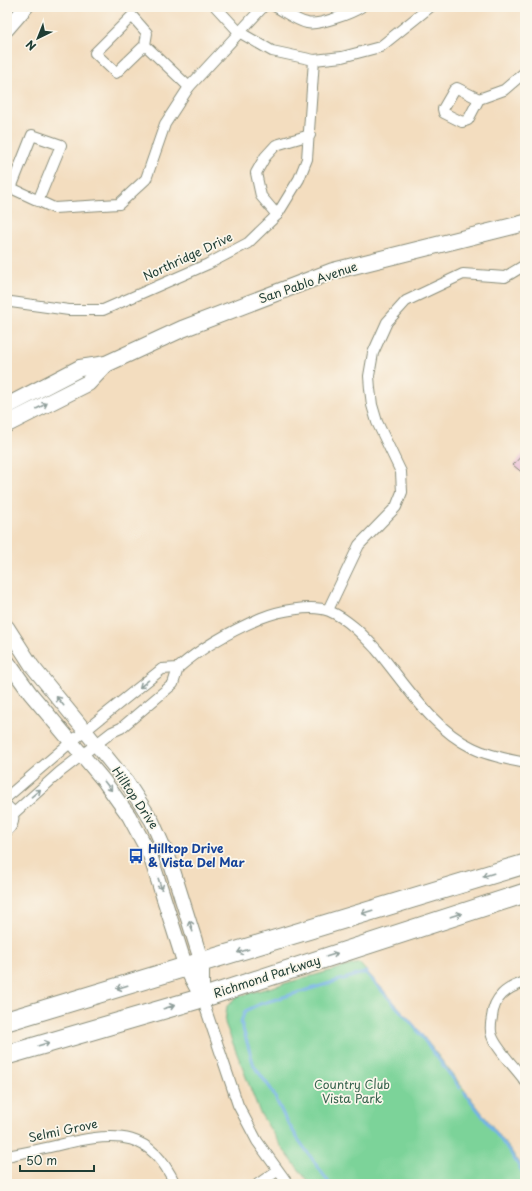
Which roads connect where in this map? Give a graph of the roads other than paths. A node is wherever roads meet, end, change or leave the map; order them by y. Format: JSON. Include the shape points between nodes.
{"nodes":[{"id":1,"x":26,"y":7,"type":"edge"},
{"id":2,"x":216,"y":7,"type":"edge"},
{"id":3,"x":263,"y":7,"type":"edge"},
{"id":4,"x":276,"y":7,"type":"edge"},
{"id":5,"x":361,"y":7,"type":"edge"},
{"id":6,"x":430,"y":7,"type":"edge"},
{"id":7,"x":7,"y":28,"type":"edge"},
{"id":8,"x":239,"y":32,"type":"junction"},
{"id":9,"x":145,"y":46,"type":"junction"},
{"id":10,"x":314,"y":60,"type":"junction"},
{"id":11,"x":525,"y":72,"type":"edge"},
{"id":12,"x":189,"y":87,"type":"junction"},
{"id":13,"x":479,"y":99,"type":"dead end"},
{"id":14,"x":310,"y":135,"type":"junction"},
{"id":15,"x":38,"y":201,"type":"junction"},
{"id":16,"x":277,"y":215,"type":"junction"},
{"id":17,"x":522,"y":224,"type":"edge"},
{"id":18,"x":525,"y":265,"type":"edge"},
{"id":19,"x":10,"y":302,"type":"dead end"},
{"id":20,"x":106,"y":364,"type":"junction"},
{"id":21,"x":7,"y":406,"type":"edge"},
{"id":22,"x":7,"y":424,"type":"edge"},
{"id":23,"x":328,"y":610,"type":"junction"},
{"id":24,"x":7,"y":627,"type":"edge"},
{"id":25,"x":7,"y":661,"type":"edge"},
{"id":26,"x":178,"y":668,"type":"junction"},
{"id":27,"x":85,"y":732,"type":"junction"},
{"id":28,"x":71,"y":742,"type":"junction"},
{"id":29,"x":97,"y":745,"type":"junction"},
{"id":30,"x":83,"y":756,"type":"junction"},
{"id":31,"x":525,"y":763,"type":"edge"},
{"id":32,"x":7,"y":797,"type":"edge"},
{"id":33,"x":10,"y":810,"type":"edge"},
{"id":34,"x":7,"y":831,"type":"edge"},
{"id":35,"x":525,"y":864,"type":"edge"},
{"id":36,"x":525,"y":893,"type":"edge"},
{"id":37,"x":194,"y":965,"type":"junction"},
{"id":38,"x":525,"y":982,"type":"edge"},
{"id":39,"x":202,"y":998,"type":"junction"},
{"id":40,"x":7,"y":1021,"type":"edge"},
{"id":41,"x":7,"y":1055,"type":"edge"},
{"id":42,"x":525,"y":1081,"type":"edge"},
{"id":43,"x":7,"y":1156,"type":"edge"},
{"id":44,"x":277,"y":1170,"type":"junction"},
{"id":45,"x":175,"y":1184,"type":"edge"},
{"id":46,"x":258,"y":1184,"type":"edge"},
{"id":47,"x":288,"y":1184,"type":"edge"}],
"edges":[{"from":1,"to":7,"type":"main road"},
{"from":2,"to":8,"type":"street"},
{"from":3,"to":8,"type":"street"},
{"from":4,"to":5,"type":"street","via":[[308,24],[355,12]]},
{"from":6,"to":10,"type":"street","via":[[380,46],[342,57]]},
{"from":8,"to":10,"type":"street","via":[[272,51]]},
{"from":8,"to":12,"type":"street"},
{"from":9,"to":9,"type":"street","via":[[116,73],[95,53],[132,16],[147,33]]},
{"from":9,"to":12,"type":"street"},
{"from":10,"to":14,"type":"street","name":"Northridge Drive"},
{"from":11,"to":13,"type":"street","via":[[504,90]]},
{"from":12,"to":15,"type":"street","via":[[166,124],[146,179],[119,204],[54,208]]},
{"from":14,"to":16,"type":"street","name":"Northridge Drive","via":[[307,159],[299,179]]},
{"from":14,"to":16,"type":"street","via":[[276,145],[256,173],[261,196]]},
{"from":15,"to":15,"type":"street","via":[[11,188],[32,135],[61,145]]},
{"from":16,"to":19,"type":"street","name":"Northridge Drive","via":[[248,243],[208,264],[103,310],[69,310]]},
{"from":17,"to":20,"type":"main road","name":"San Pablo Avenue","via":[[333,271],[182,329]]},
{"from":18,"to":23,"type":"street","via":[[505,277],[463,274],[406,301],[387,322],[373,353],[369,376],[370,389],[377,422],[401,472],[402,492],[396,507],[359,545]]},
{"from":20,"to":21,"type":"main road","name":"San Pablo Avenue","via":[[80,368]]},
{"from":22,"to":20,"type":"main road","name":"San Pablo Avenue","one_way":true,"via":[[88,383]]},
{"from":23,"to":26,"type":"street","via":[[297,609],[276,612],[223,636]]},
{"from":23,"to":31,"type":"street","via":[[346,620],[363,635],[422,706],[444,728],[472,748]]},
{"from":27,"to":24,"type":"main road","name":"Hilltop Drive","one_way":true,"via":[[32,666]]},
{"from":25,"to":28,"type":"main road","name":"Hilltop Drive"},
{"from":26,"to":27,"type":"street","one_way":true,"via":[[162,669]]},
{"from":26,"to":29,"type":"street","via":[[173,684]]},
{"from":27,"to":28,"type":"street"},
{"from":27,"to":29,"type":"main road","name":"Hilltop Drive"},
{"from":28,"to":30,"type":"main road","name":"Hilltop Drive"},
{"from":28,"to":32,"type":"street"},
{"from":29,"to":30,"type":"street"},
{"from":37,"to":29,"type":"main road","name":"Hilltop Drive","one_way":true,"via":[[162,842],[140,802]]},
{"from":33,"to":30,"type":"street","one_way":true},
{"from":30,"to":37,"type":"main road","name":"Hilltop Drive","one_way":true,"via":[[118,798],[142,840]]},
{"from":33,"to":34,"type":"street","via":[[12,825]]},
{"from":35,"to":37,"type":"highway","one_way":true},
{"from":39,"to":36,"type":"highway","name":"Richmond Parkway","one_way":true},
{"from":37,"to":39,"type":"main road","name":"Hilltop Drive"},
{"from":37,"to":40,"type":"highway","one_way":true},
{"from":38,"to":42,"type":"street","via":[[498,997],[491,1021],[492,1035]]},
{"from":41,"to":39,"type":"highway","name":"Richmond Parkway","one_way":true},
{"from":39,"to":44,"type":"street","name":"Hilltop Drive","via":[[238,1106]]},
{"from":43,"to":45,"type":"street","name":"Selmi Grove","via":[[93,1137],[119,1136],[142,1145],[160,1158]]},
{"from":44,"to":46,"type":"street"},
{"from":44,"to":47,"type":"street","name":"Hilltop Drive"}]}
